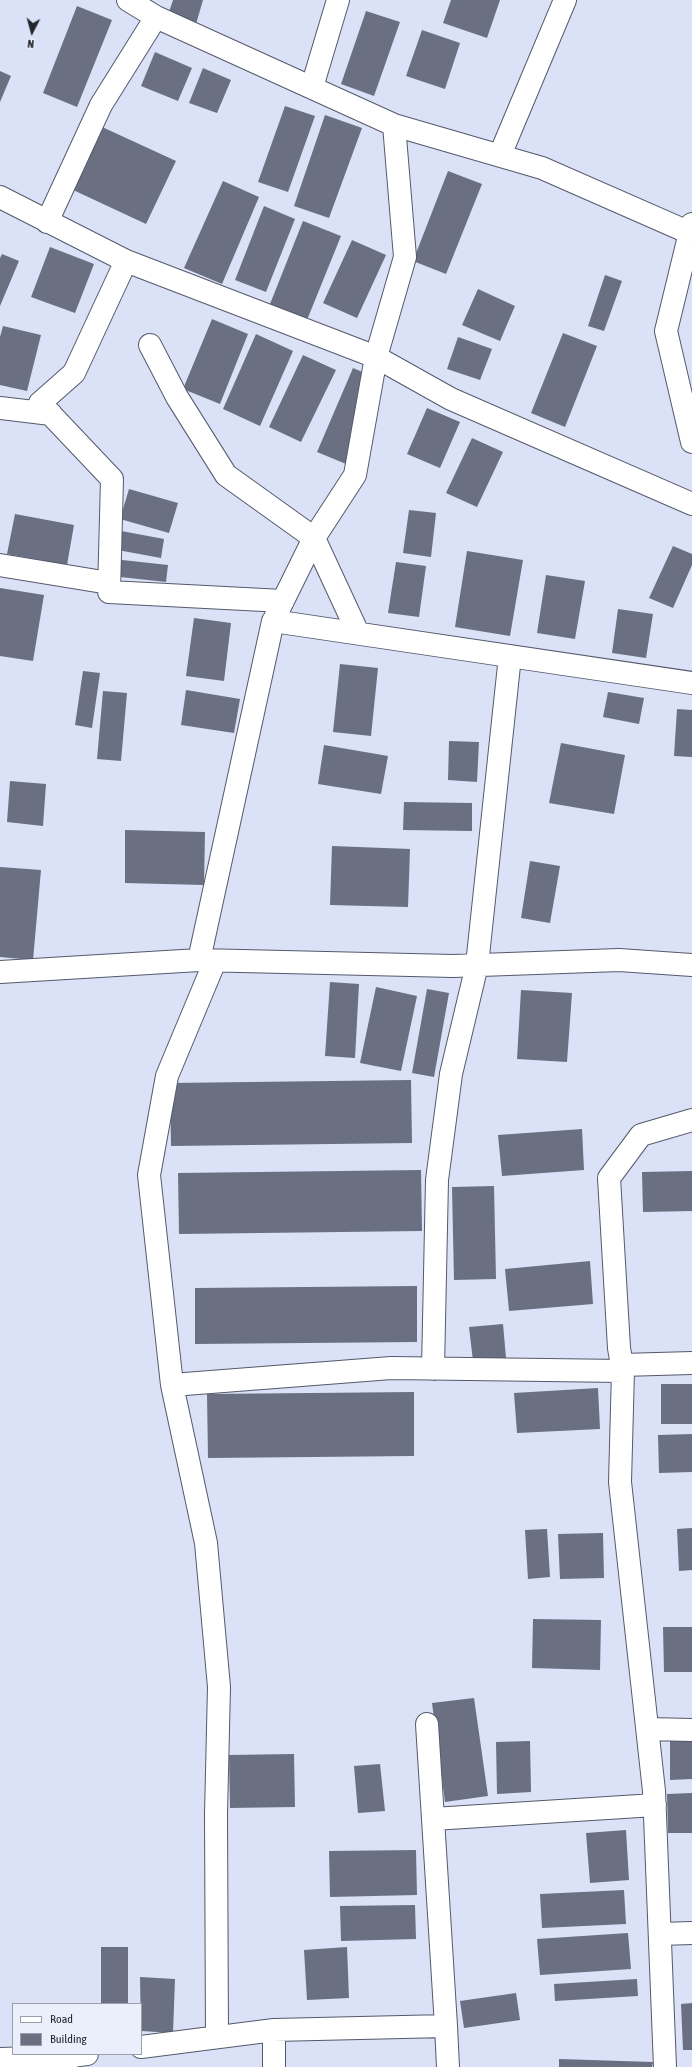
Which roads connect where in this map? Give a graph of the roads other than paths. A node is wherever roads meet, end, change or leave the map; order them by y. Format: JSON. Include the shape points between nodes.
{"nodes":[{"id":1,"x":128,"y":0,"type":"edge"},
{"id":2,"x":338,"y":0,"type":"edge"},
{"id":3,"x":565,"y":0,"type":"edge"},
{"id":4,"x":156,"y":17,"type":"junction"},
{"id":5,"x":312,"y":87,"type":"junction"},
{"id":6,"x":394,"y":125,"type":"junction"},
{"id":7,"x":500,"y":156,"type":"junction"},
{"id":8,"x":0,"y":197,"type":"edge"},
{"id":9,"x":47,"y":222,"type":"junction"},
{"id":10,"x":691,"y":228,"type":"edge"},
{"id":11,"x":126,"y":261,"type":"junction"},
{"id":12,"x":150,"y":345,"type":"dead end"},
{"id":13,"x":376,"y":357,"type":"junction"},
{"id":14,"x":0,"y":408,"type":"edge"},
{"id":15,"x":51,"y":414,"type":"junction"},
{"id":16,"x":692,"y":442,"type":"edge"},
{"id":17,"x":692,"y":504,"type":"edge"},
{"id":18,"x":314,"y":538,"type":"junction"},
{"id":19,"x":0,"y":565,"type":"edge"},
{"id":20,"x":109,"y":583,"type":"junction"},
{"id":21,"x":283,"y":601,"type":"junction"},
{"id":22,"x":273,"y":621,"type":"junction"},
{"id":23,"x":358,"y":633,"type":"junction"},
{"id":24,"x":510,"y":656,"type":"junction"},
{"id":25,"x":692,"y":683,"type":"edge"},
{"id":26,"x":207,"y":960,"type":"junction"},
{"id":27,"x":477,"y":965,"type":"junction"},
{"id":28,"x":692,"y":965,"type":"edge"},
{"id":29,"x":0,"y":972,"type":"edge"},
{"id":30,"x":692,"y":1120,"type":"edge"},
{"id":31,"x":692,"y":1363,"type":"edge"},
{"id":32,"x":622,"y":1368,"type":"junction"},
{"id":33,"x":433,"y":1369,"type":"junction"},
{"id":34,"x":172,"y":1385,"type":"junction"},
{"id":35,"x":427,"y":1724,"type":"dead end"},
{"id":36,"x":648,"y":1729,"type":"junction"},
{"id":37,"x":692,"y":1730,"type":"edge"},
{"id":38,"x":655,"y":1805,"type":"junction"},
{"id":39,"x":433,"y":1819,"type":"junction"},
{"id":40,"x":692,"y":1933,"type":"edge"},
{"id":41,"x":660,"y":1934,"type":"junction"},
{"id":42,"x":446,"y":2026,"type":"junction"},
{"id":43,"x":274,"y":2030,"type":"junction"},
{"id":44,"x":217,"y":2037,"type":"junction"},
{"id":45,"x":142,"y":2047,"type":"edge"},
{"id":46,"x":84,"y":2055,"type":"edge"},
{"id":47,"x":0,"y":2059,"type":"edge"},
{"id":48,"x":66,"y":2062,"type":"edge"},
{"id":49,"x":274,"y":2067,"type":"edge"},
{"id":50,"x":448,"y":2067,"type":"edge"},
{"id":51,"x":665,"y":2067,"type":"edge"}],
"edges":[{"from":1,"to":4,"type":"street"},
{"from":2,"to":5,"type":"street"},
{"from":3,"to":7,"type":"street"},
{"from":4,"to":5,"type":"street"},
{"from":4,"to":9,"type":"street","via":[[101,105]]},
{"from":5,"to":6,"type":"street"},
{"from":6,"to":7,"type":"street"},
{"from":6,"to":13,"type":"street","via":[[405,257]]},
{"from":7,"to":10,"type":"street","via":[[542,168]]},
{"from":8,"to":9,"type":"street"},
{"from":9,"to":11,"type":"street"},
{"from":10,"to":16,"type":"street","via":[[666,331]]},
{"from":11,"to":13,"type":"street"},
{"from":11,"to":15,"type":"street","via":[[74,373],[40,403]]},
{"from":12,"to":18,"type":"street","via":[[177,397],[226,475]]},
{"from":13,"to":17,"type":"street","via":[[451,399]]},
{"from":13,"to":18,"type":"street","via":[[355,475]]},
{"from":14,"to":15,"type":"street"},
{"from":15,"to":20,"type":"street","via":[[112,478]]},
{"from":18,"to":21,"type":"street"},
{"from":18,"to":23,"type":"street"},
{"from":19,"to":20,"type":"street"},
{"from":20,"to":21,"type":"street","via":[[109,592]]},
{"from":21,"to":22,"type":"street"},
{"from":22,"to":23,"type":"street"},
{"from":22,"to":26,"type":"street"},
{"from":23,"to":24,"type":"street"},
{"from":24,"to":25,"type":"street"},
{"from":24,"to":27,"type":"street"},
{"from":26,"to":27,"type":"street"},
{"from":26,"to":29,"type":"street"},
{"from":26,"to":34,"type":"street","via":[[168,1076],[150,1175]]},
{"from":27,"to":28,"type":"street","via":[[619,960]]},
{"from":27,"to":33,"type":"street","via":[[451,1074],[437,1180]]},
{"from":30,"to":32,"type":"street","via":[[642,1135],[609,1178]]},
{"from":31,"to":32,"type":"street"},
{"from":32,"to":33,"type":"street"},
{"from":32,"to":36,"type":"street","via":[[620,1482]]},
{"from":33,"to":34,"type":"street","via":[[391,1368]]},
{"from":34,"to":44,"type":"street","via":[[206,1543],[219,1687],[216,1814]]},
{"from":35,"to":39,"type":"street"},
{"from":36,"to":37,"type":"street"},
{"from":36,"to":38,"type":"street"},
{"from":38,"to":39,"type":"street"},
{"from":38,"to":41,"type":"street"},
{"from":39,"to":42,"type":"street"},
{"from":40,"to":41,"type":"street"},
{"from":41,"to":51,"type":"street"},
{"from":42,"to":43,"type":"street"},
{"from":42,"to":50,"type":"street"},
{"from":43,"to":44,"type":"street"},
{"from":43,"to":49,"type":"street"},
{"from":44,"to":45,"type":"street"},
{"from":46,"to":48,"type":"street"},
{"from":47,"to":48,"type":"street"}]}
